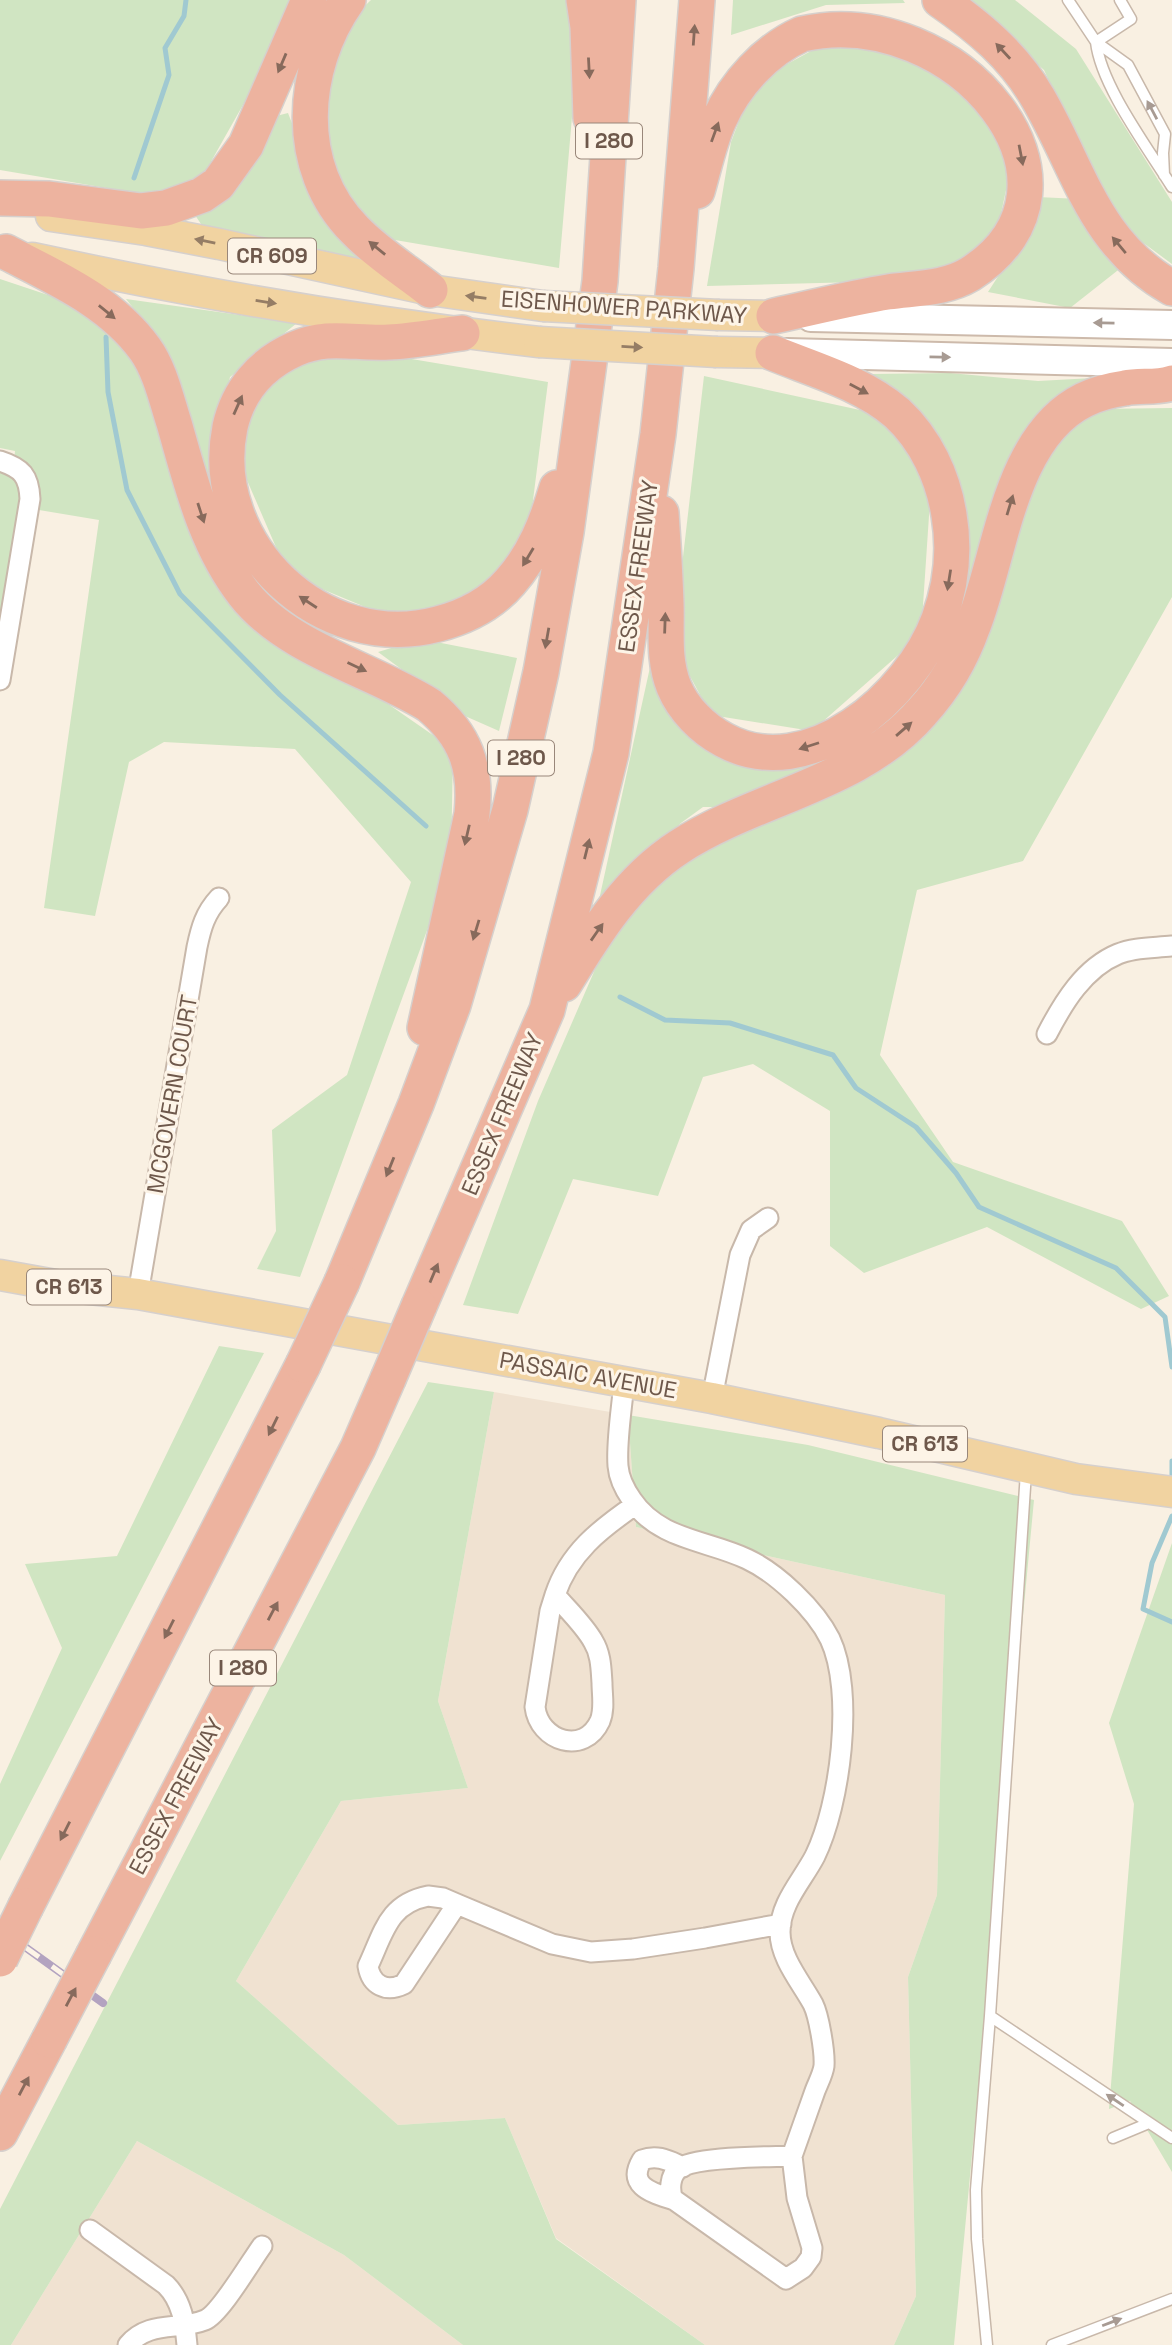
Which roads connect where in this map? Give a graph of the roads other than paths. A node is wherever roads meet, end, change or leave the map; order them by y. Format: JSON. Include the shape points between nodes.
{"nodes":[{"id":1,"x":309,"y":0,"type":"edge"},
{"id":2,"x":348,"y":0,"type":"edge"},
{"id":3,"x":584,"y":0,"type":"edge"},
{"id":4,"x":618,"y":0,"type":"edge"},
{"id":5,"x":696,"y":0,"type":"edge"},
{"id":6,"x":940,"y":0,"type":"edge"},
{"id":7,"x":1068,"y":0,"type":"edge"},
{"id":8,"x":1120,"y":0,"type":"edge"},
{"id":9,"x":1096,"y":42,"type":"junction"},
{"id":10,"x":1164,"y":175,"type":"junction"},
{"id":11,"x":1172,"y":187,"type":"edge"},
{"id":12,"x":0,"y":198,"type":"edge"},
{"id":13,"x":0,"y":209,"type":"edge"},
{"id":14,"x":3,"y":252,"type":"edge"},
{"id":15,"x":676,"y":268,"type":"junction"},
{"id":16,"x":600,"y":281,"type":"junction"},
{"id":17,"x":1172,"y":288,"type":"edge"},
{"id":18,"x":430,"y":290,"type":"junction"},
{"id":19,"x":774,"y":316,"type":"junction"},
{"id":20,"x":1172,"y":325,"type":"edge"},
{"id":21,"x":462,"y":333,"type":"junction"},
{"id":22,"x":774,"y":353,"type":"junction"},
{"id":23,"x":1172,"y":363,"type":"edge"},
{"id":24,"x":1172,"y":383,"type":"edge"},
{"id":25,"x":582,"y":401,"type":"junction"},
{"id":26,"x":657,"y":433,"type":"junction"},
{"id":27,"x":0,"y":461,"type":"edge"},
{"id":28,"x":0,"y":680,"type":"edge"},
{"id":29,"x":219,"y":898,"type":"dead end"},
{"id":30,"x":1172,"y":946,"type":"edge"},
{"id":31,"x":547,"y":1010,"type":"junction"},
{"id":32,"x":1047,"y":1034,"type":"dead end"},
{"id":33,"x":416,"y":1104,"type":"junction"},
{"id":34,"x":768,"y":1218,"type":"dead end"},
{"id":35,"x":0,"y":1275,"type":"edge"},
{"id":36,"x":138,"y":1294,"type":"junction"},
{"id":37,"x":624,"y":1382,"type":"junction"},
{"id":38,"x":712,"y":1398,"type":"junction"},
{"id":39,"x":1026,"y":1468,"type":"junction"},
{"id":40,"x":1170,"y":1492,"type":"edge"},
{"id":41,"x":635,"y":1505,"type":"junction"},
{"id":42,"x":555,"y":1595,"type":"junction"},
{"id":43,"x":457,"y":1904,"type":"junction"},
{"id":44,"x":781,"y":1924,"type":"junction"},
{"id":45,"x":0,"y":1959,"type":"edge"},
{"id":46,"x":990,"y":2016,"type":"junction"},
{"id":47,"x":1149,"y":2123,"type":"junction"},
{"id":48,"x":0,"y":2133,"type":"edge"},
{"id":49,"x":1114,"y":2138,"type":"dead end"},
{"id":50,"x":1172,"y":2138,"type":"edge"},
{"id":51,"x":792,"y":2156,"type":"junction"},
{"id":52,"x":683,"y":2167,"type":"junction"},
{"id":53,"x":674,"y":2200,"type":"junction"},
{"id":54,"x":90,"y":2230,"type":"dead end"},
{"id":55,"x":262,"y":2246,"type":"dead end"},
{"id":56,"x":1172,"y":2299,"type":"edge"},
{"id":57,"x":185,"y":2323,"type":"junction"},
{"id":58,"x":128,"y":2345,"type":"edge"},
{"id":59,"x":187,"y":2345,"type":"edge"},
{"id":60,"x":986,"y":2345,"type":"edge"},
{"id":61,"x":1052,"y":2345,"type":"edge"}],
"edges":[{"from":1,"to":12,"type":"highway","one_way":true,"via":[[246,145],[218,184],[202,195],[175,206],[141,211],[49,199]]},
{"from":18,"to":2,"type":"highway","one_way":true,"via":[[355,230],[323,184],[314,156],[310,113],[316,68],[331,27]]},
{"from":3,"to":16,"type":"highway","one_way":true},
{"from":4,"to":16,"type":"highway","number":"I 280"},
{"from":15,"to":5,"type":"highway","name":"ESSEX FREEWAY","number":"I 280","one_way":true},
{"from":17,"to":6,"type":"highway","one_way":true,"via":[[1138,266],[1117,244],[1021,71],[979,27]]},
{"from":7,"to":9,"type":"lane"},
{"from":8,"to":9,"type":"lane","via":[[1131,19]]},
{"from":9,"to":10,"type":"lane","via":[[1099,61]]},
{"from":10,"to":9,"type":"lane","one_way":true,"via":[[1165,134],[1128,65]]},
{"from":10,"to":11,"type":"lane"},
{"from":18,"to":13,"type":"main road","name":"EISENHOWER PARKWAY","number":"CR 609","one_way":true,"via":[[158,232]]},
{"from":14,"to":21,"type":"main road","name":"EISENHOWER PARKWAY","number":"CR 609","one_way":true,"via":[[201,292]]},
{"from":14,"to":33,"type":"highway","one_way":true,"via":[[96,302],[145,350],[164,392],[204,521],[245,596],[286,631],[429,705],[465,749],[475,789],[472,814],[426,1016]]},
{"from":15,"to":19,"type":"highway","one_way":true,"via":[[720,119],[739,87],[770,53],[815,28],[858,20],[900,24],[939,41],[983,77],[1016,133],[1024,175],[1013,229],[994,255],[954,282]]},
{"from":15,"to":26,"type":"highway","name":"ESSEX FREEWAY","number":"I 280"},
{"from":16,"to":25,"type":"highway","number":"I 280"},
{"from":19,"to":18,"type":"main road","name":"EISENHOWER PARKWAY","number":"CR 609","one_way":true,"bridge":true,"via":[[543,306]]},
{"from":20,"to":19,"type":"street","name":"EISENHOWER PARKWAY","one_way":true},
{"from":21,"to":22,"type":"main road","name":"EISENHOWER PARKWAY","number":"CR 609","one_way":true,"bridge":true,"via":[[540,342]]},
{"from":25,"to":21,"type":"highway","one_way":true,"via":[[548,519],[524,565],[491,600],[452,621],[408,630],[365,627],[324,612],[285,586],[252,547],[243,528],[228,482],[227,458],[239,400],[265,367],[298,347],[322,341],[387,342]]},
{"from":22,"to":23,"type":"street","name":"EISENHOWER PARKWAY","one_way":true},
{"from":22,"to":26,"type":"highway","one_way":true,"via":[[853,385],[896,413],[926,450],[947,503],[953,548],[938,621],[904,680],[854,724],[793,751],[755,752],[717,737],[684,705],[667,659]]},
{"from":31,"to":24,"type":"highway","one_way":true,"via":[[596,932],[656,864],[700,834],[838,773],[896,736],[922,713],[950,674],[974,625],[1017,485],[1038,440],[1084,400],[1125,388]]},
{"from":25,"to":33,"type":"highway","number":"I 280","one_way":true,"via":[[566,532],[510,810],[453,1005]]},
{"from":31,"to":26,"type":"highway","name":"ESSEX FREEWAY","number":"I 280","one_way":true,"via":[[611,753]]},
{"from":27,"to":28,"type":"street","via":[[23,472],[29,481],[30,499]]},
{"from":29,"to":36,"type":"street","name":"MCGOVERN COURT","via":[[201,926]]},
{"from":30,"to":32,"type":"street","via":[[1118,954],[1095,969],[1063,1004]]},
{"from":48,"to":31,"type":"highway","name":"ESSEX FREEWAY","number":"I 280","one_way":true,"bridge":true,"via":[[358,1448]]},
{"from":33,"to":45,"type":"highway","number":"I 280","one_way":true,"bridge":true,"via":[[303,1365]]},
{"from":34,"to":38,"type":"street","via":[[751,1230],[740,1255]]},
{"from":35,"to":36,"type":"main road","name":"PASSAIC AVENUE","number":"CR 613"},
{"from":36,"to":37,"type":"main road","name":"PASSAIC AVENUE","number":"CR 613"},
{"from":37,"to":38,"type":"main road","name":"PASSAIC AVENUE","number":"CR 613"},
{"from":37,"to":41,"type":"street","via":[[618,1466],[623,1488]]},
{"from":38,"to":39,"type":"main road","name":"PASSAIC AVENUE","number":"CR 613"},
{"from":39,"to":40,"type":"main road","name":"PASSAIC AVENUE","number":"CR 613"},
{"from":39,"to":46,"type":"lane"},
{"from":41,"to":42,"type":"street","via":[[600,1529],[574,1558]]},
{"from":41,"to":44,"type":"street","via":[[667,1532],[740,1556],[783,1583],[829,1638],[841,1672],[838,1775],[829,1821]]},
{"from":42,"to":42,"type":"street","via":[[536,1717],[549,1734],[572,1741],[586,1737],[600,1721],[601,1659],[593,1641]]},
{"from":43,"to":43,"type":"street","via":[[428,1896],[394,1912],[368,1966],[376,1984],[387,1989],[404,1984]]},
{"from":43,"to":44,"type":"street","via":[[552,1944],[591,1952]]},
{"from":44,"to":51,"type":"street","via":[[785,1955],[814,2006],[824,2066]]},
{"from":47,"to":46,"type":"lane","one_way":true},
{"from":46,"to":60,"type":"lane","via":[[976,2190]]},
{"from":47,"to":49,"type":"lane"},
{"from":47,"to":50,"type":"lane"},
{"from":51,"to":52,"type":"street","via":[[698,2161]]},
{"from":51,"to":53,"type":"street","via":[[797,2198],[813,2248],[803,2268],[786,2279]]},
{"from":52,"to":53,"type":"street","via":[[671,2185]]},
{"from":52,"to":53,"type":"street","via":[[651,2157],[642,2160],[637,2169],[642,2186]]},
{"from":54,"to":57,"type":"street","via":[[166,2284],[175,2294]]},
{"from":55,"to":57,"type":"street","via":[[217,2310],[206,2320]]},
{"from":61,"to":56,"type":"lane","one_way":true},
{"from":57,"to":58,"type":"street","via":[[147,2330]]},
{"from":57,"to":59,"type":"street"}]}
